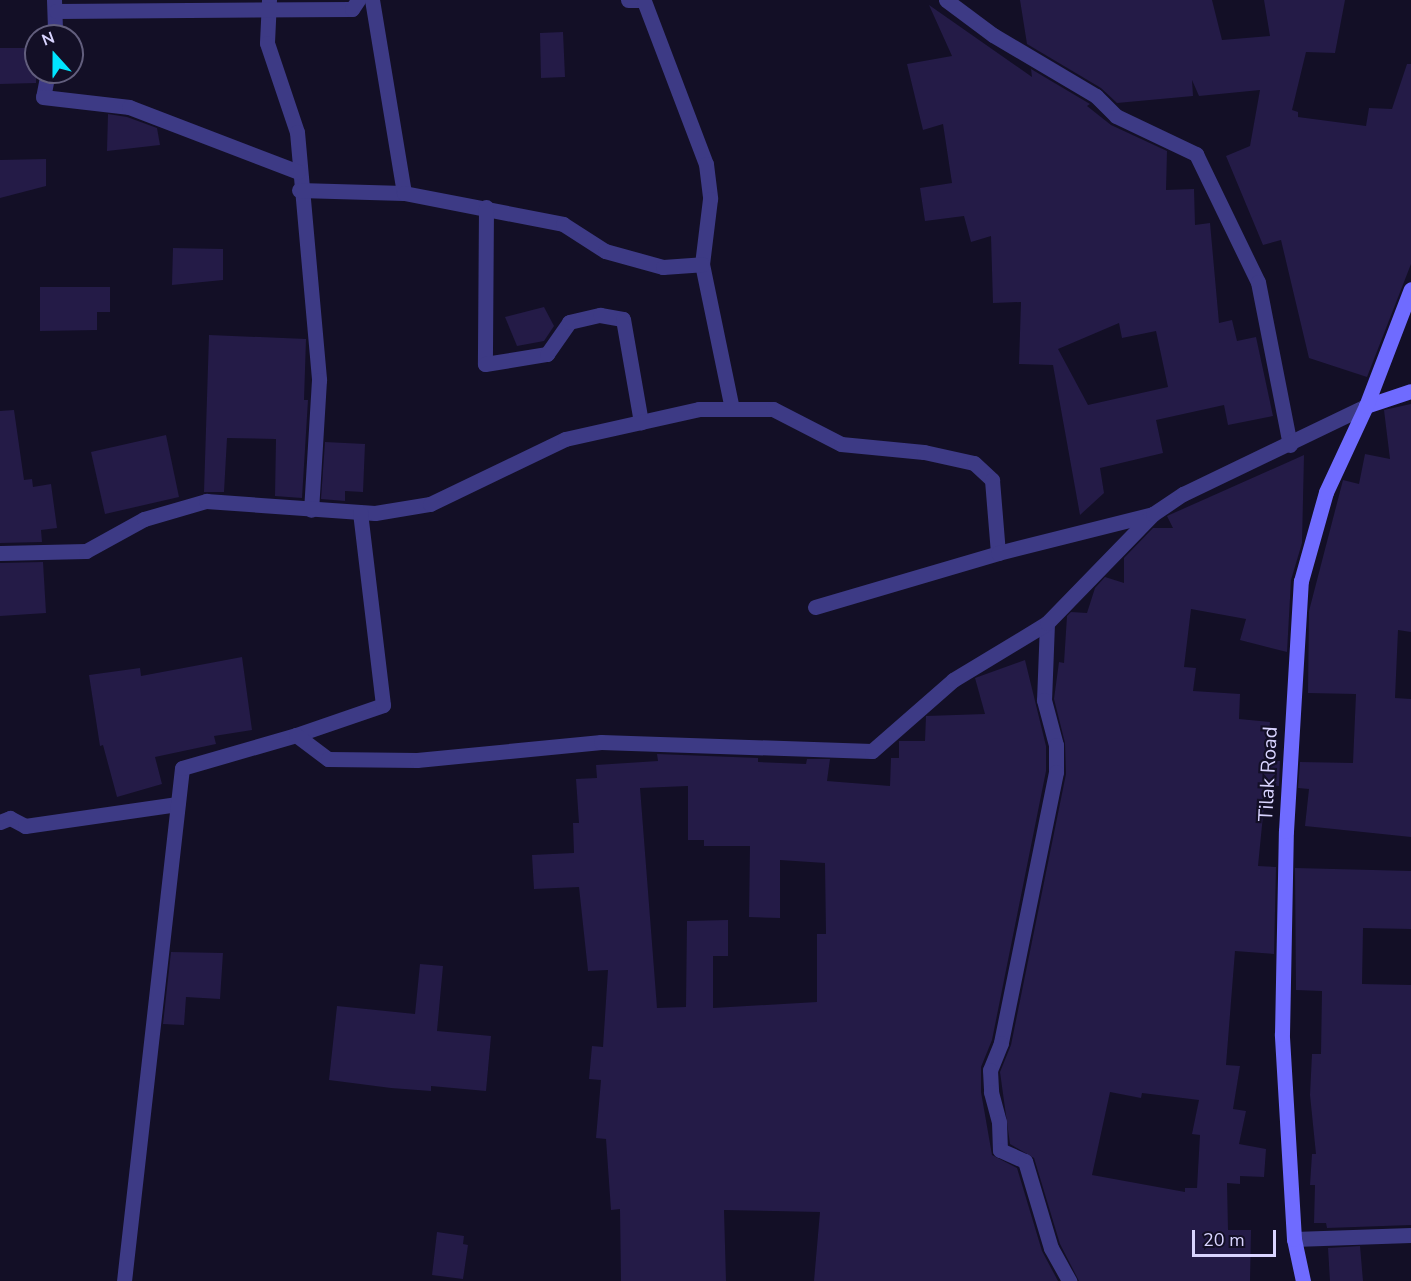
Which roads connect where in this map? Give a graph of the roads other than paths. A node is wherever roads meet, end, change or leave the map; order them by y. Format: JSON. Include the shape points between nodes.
{"nodes":[{"id":1,"x":358,"y":0,"type":"edge"},
{"id":2,"x":372,"y":0,"type":"edge"},
{"id":3,"x":628,"y":0,"type":"edge"},
{"id":4,"x":644,"y":0,"type":"edge"},
{"id":5,"x":945,"y":0,"type":"edge"},
{"id":6,"x":309,"y":4,"type":"edge"},
{"id":7,"x":269,"y":5,"type":"edge"},
{"id":8,"x":55,"y":6,"type":"edge"},
{"id":9,"x":55,"y":24,"type":"edge"},
{"id":10,"x":45,"y":84,"type":"edge"},
{"id":11,"x":298,"y":172,"type":"junction"},
{"id":12,"x":299,"y":190,"type":"junction"},
{"id":13,"x":404,"y":193,"type":"junction"},
{"id":14,"x":486,"y":207,"type":"junction"},
{"id":15,"x":702,"y":264,"type":"junction"},
{"id":16,"x":1411,"y":289,"type":"edge"},
{"id":17,"x":1411,"y":392,"type":"edge"},
{"id":18,"x":1366,"y":406,"type":"junction"},
{"id":19,"x":732,"y":409,"type":"junction"},
{"id":20,"x":641,"y":422,"type":"junction"},
{"id":21,"x":1290,"y":445,"type":"junction"},
{"id":22,"x":311,"y":510,"type":"junction"},
{"id":23,"x":360,"y":512,"type":"junction"},
{"id":24,"x":1152,"y":514,"type":"junction"},
{"id":25,"x":0,"y":553,"type":"edge"},
{"id":26,"x":998,"y":553,"type":"junction"},
{"id":27,"x":815,"y":607,"type":"dead end"},
{"id":28,"x":1047,"y":623,"type":"junction"},
{"id":29,"x":296,"y":735,"type":"junction"},
{"id":30,"x":177,"y":804,"type":"junction"},
{"id":31,"x":0,"y":822,"type":"edge"},
{"id":32,"x":1411,"y":1235,"type":"edge"},
{"id":33,"x":1294,"y":1239,"type":"junction"},
{"id":34,"x":124,"y":1281,"type":"edge"},
{"id":35,"x":1069,"y":1281,"type":"edge"},
{"id":36,"x":1303,"y":1281,"type":"edge"}],
"edges":[{"from":1,"to":6,"type":"street","via":[[352,9]]},
{"from":2,"to":13,"type":"street"},
{"from":3,"to":4,"type":"street"},
{"from":4,"to":15,"type":"street","via":[[706,164],[710,199]]},
{"from":5,"to":21,"type":"street","via":[[1096,96],[1116,116],[1196,154],[1258,282]]},
{"from":6,"to":7,"type":"street"},
{"from":7,"to":8,"type":"street"},
{"from":7,"to":11,"type":"street","via":[[267,43],[297,132]]},
{"from":8,"to":9,"type":"street"},
{"from":10,"to":11,"type":"street","via":[[42,97],[129,107]]},
{"from":11,"to":12,"type":"street"},
{"from":12,"to":13,"type":"street"},
{"from":12,"to":22,"type":"street","via":[[319,380]]},
{"from":13,"to":14,"type":"street"},
{"from":14,"to":15,"type":"street","via":[[563,224],[605,251],[663,267]]},
{"from":14,"to":20,"type":"street","via":[[485,364],[547,354],[569,322],[600,315],[623,320]]},
{"from":15,"to":19,"type":"street"},
{"from":16,"to":18,"type":"main road","name":"Tilak Road"},
{"from":17,"to":18,"type":"main road"},
{"from":18,"to":21,"type":"street"},
{"from":18,"to":33,"type":"main road","name":"Tilak Road","via":[[1326,492],[1301,581],[1286,831],[1282,1034]]},
{"from":19,"to":20,"type":"street","via":[[699,409]]},
{"from":19,"to":26,"type":"street","via":[[773,409],[841,444],[924,452],[974,463],[992,480]]},
{"from":20,"to":23,"type":"street","via":[[565,439],[430,504]]},
{"from":21,"to":24,"type":"street","via":[[1183,494]]},
{"from":22,"to":23,"type":"street"},
{"from":22,"to":25,"type":"street","via":[[206,501],[144,519],[86,551]]},
{"from":23,"to":29,"type":"street","via":[[383,705]]},
{"from":24,"to":26,"type":"street"},
{"from":24,"to":28,"type":"street"},
{"from":26,"to":27,"type":"street"},
{"from":28,"to":29,"type":"street","via":[[953,680],[872,751],[601,742],[417,760],[328,759]]},
{"from":28,"to":35,"type":"street","via":[[1044,700],[1056,745],[1056,772],[1001,1043],[990,1070],[1000,1150],[1025,1161],[1051,1248]]},
{"from":29,"to":30,"type":"street","via":[[182,768]]},
{"from":30,"to":31,"type":"street","via":[[25,826],[10,818]]},
{"from":30,"to":34,"type":"street"},
{"from":32,"to":33,"type":"street"},
{"from":33,"to":36,"type":"main road","name":"Tilak Road"}]}
